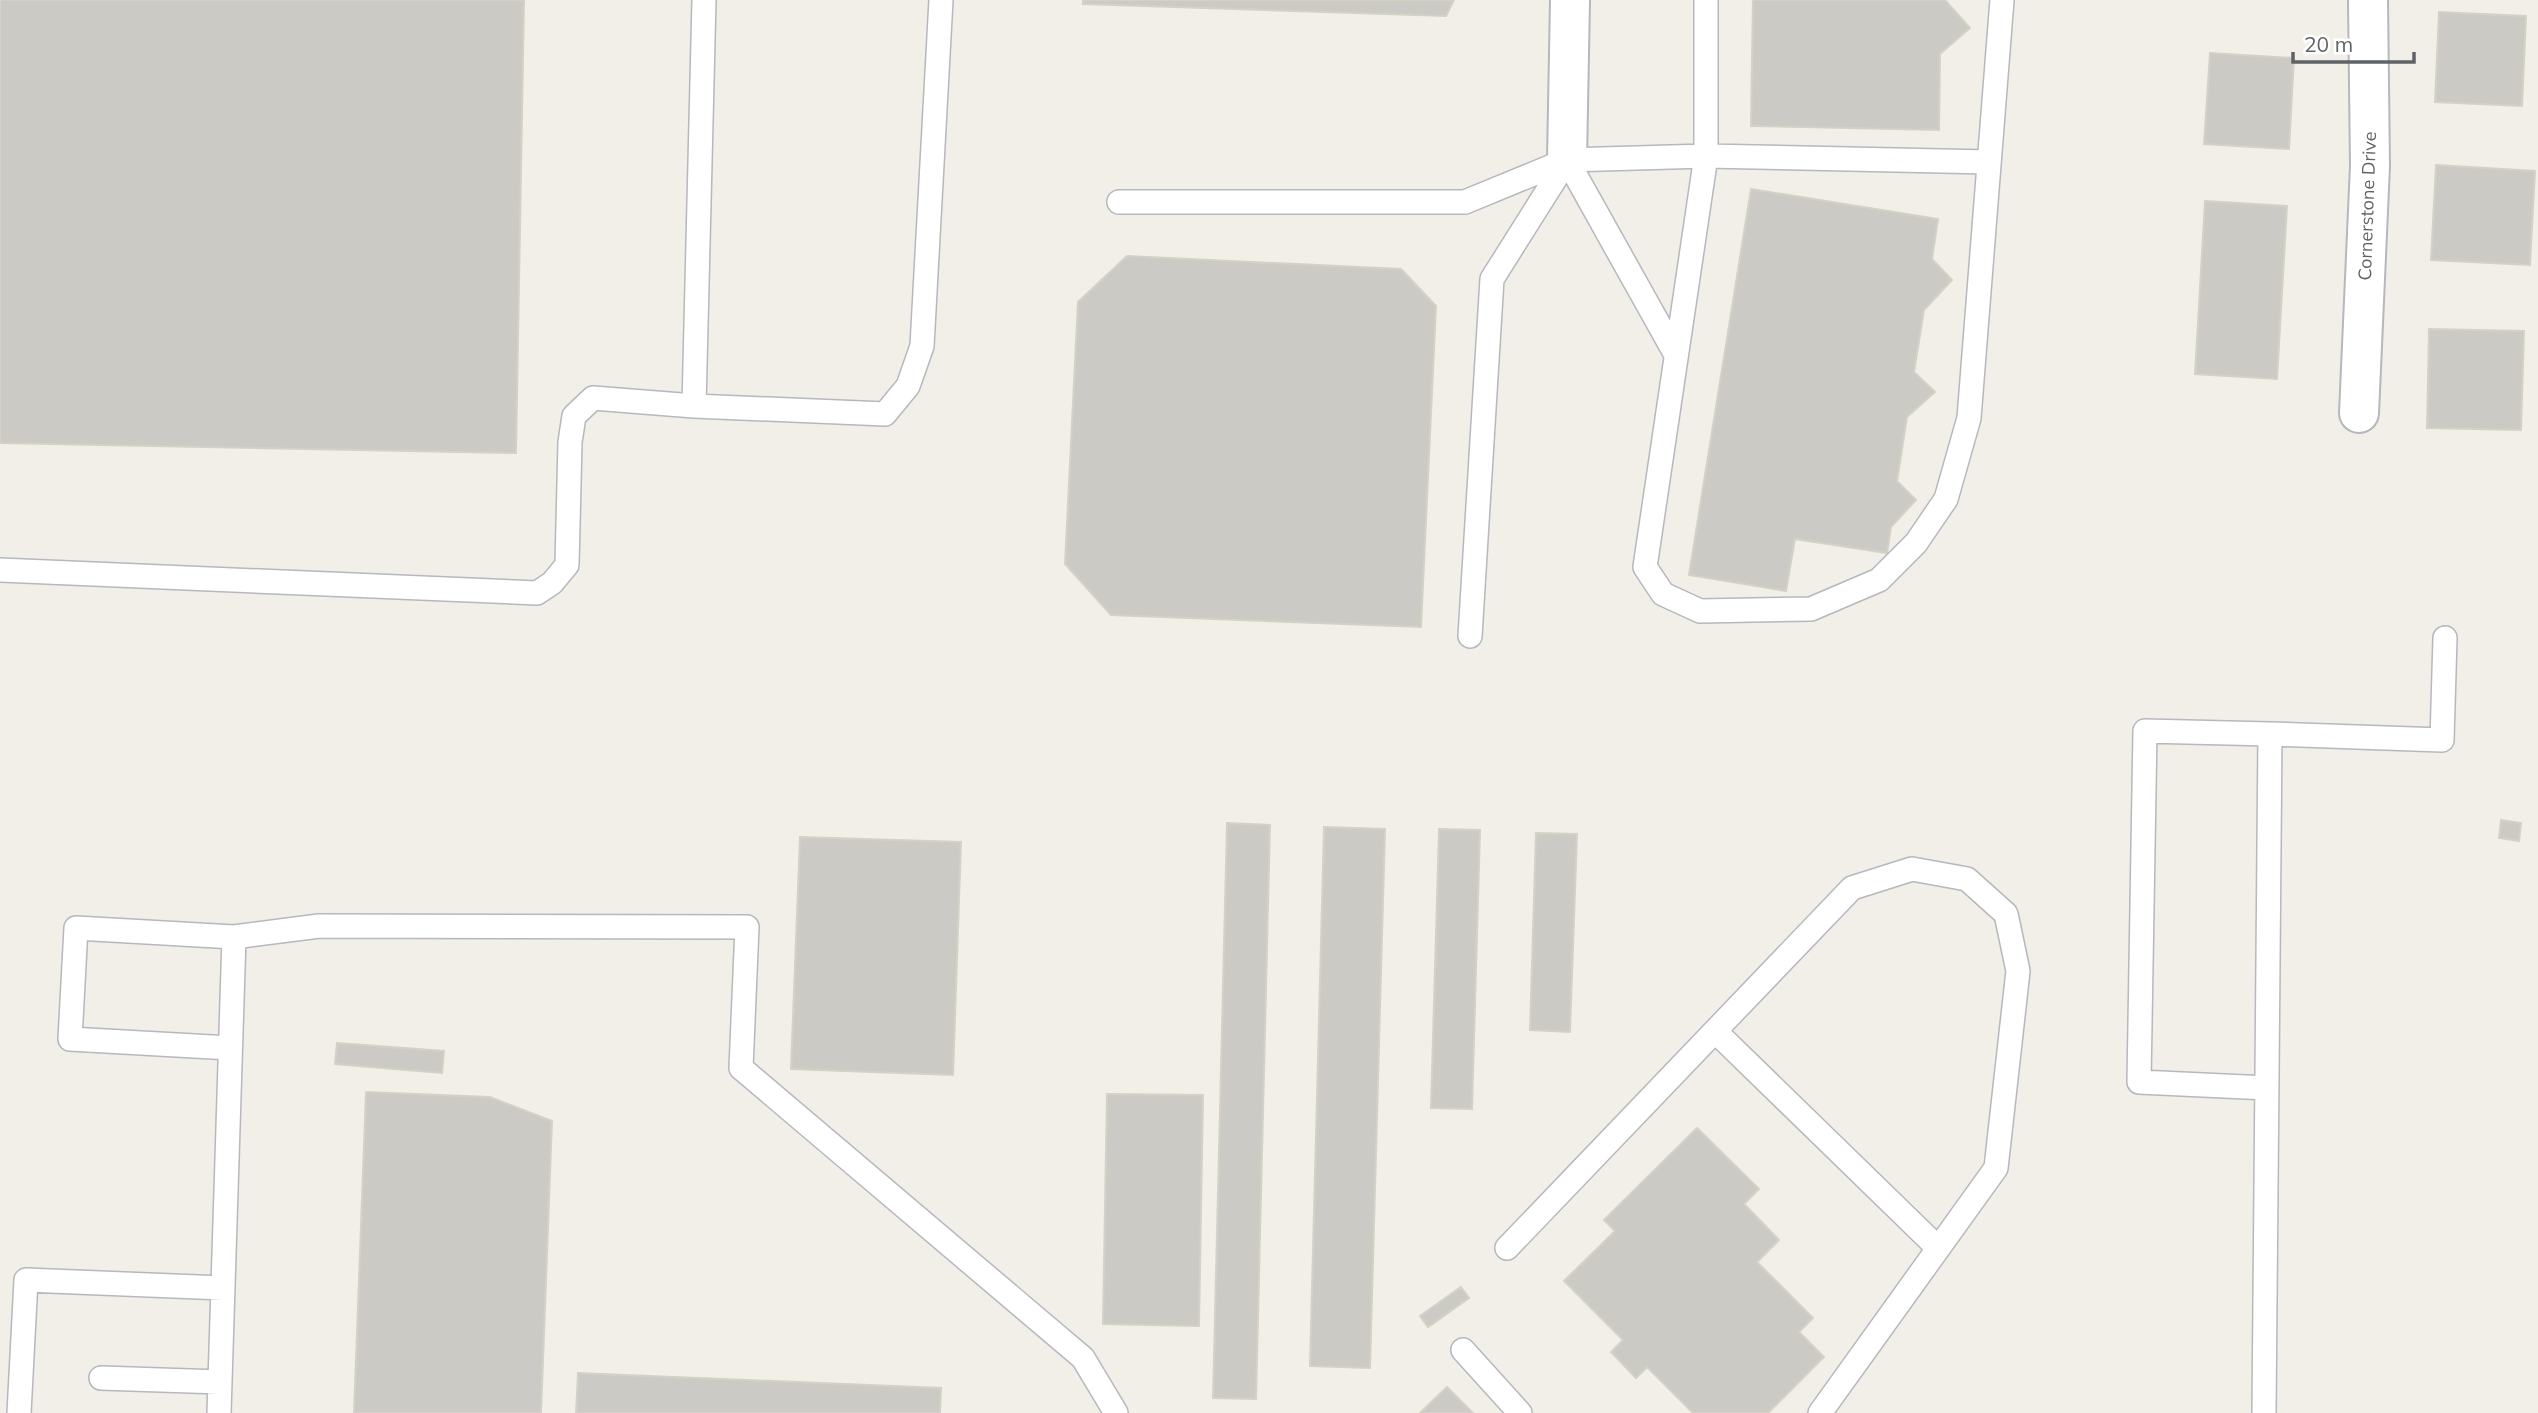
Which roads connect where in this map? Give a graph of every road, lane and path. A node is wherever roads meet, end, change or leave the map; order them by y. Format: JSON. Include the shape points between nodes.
{"nodes":[{"id":1,"x":704,"y":0,"type":"edge"},
{"id":2,"x":942,"y":0,"type":"edge"},
{"id":3,"x":1570,"y":0,"type":"edge"},
{"id":4,"x":1706,"y":0,"type":"edge"},
{"id":5,"x":2002,"y":0,"type":"edge"},
{"id":6,"x":2368,"y":0,"type":"edge"},
{"id":7,"x":1706,"y":156,"type":"junction"},
{"id":8,"x":1567,"y":160,"type":"junction"},
{"id":9,"x":1989,"y":162,"type":"junction"},
{"id":10,"x":1119,"y":202,"type":"dead end"},
{"id":11,"x":1676,"y":355,"type":"junction"},
{"id":12,"x":694,"y":406,"type":"junction"},
{"id":13,"x":2359,"y":413,"type":"dead end"},
{"id":14,"x":0,"y":570,"type":"edge"},
{"id":15,"x":1470,"y":636,"type":"dead end"},
{"id":16,"x":2445,"y":638,"type":"dead end"},
{"id":17,"x":2270,"y":734,"type":"junction"},
{"id":18,"x":234,"y":937,"type":"junction"},
{"id":19,"x":1715,"y":1031,"type":"junction"},
{"id":20,"x":230,"y":1048,"type":"junction"},
{"id":21,"x":2267,"y":1088,"type":"junction"},
{"id":22,"x":1507,"y":1248,"type":"dead end"},
{"id":23,"x":1938,"y":1248,"type":"junction"},
{"id":24,"x":223,"y":1288,"type":"junction"},
{"id":25,"x":1463,"y":1350,"type":"dead end"},
{"id":26,"x":102,"y":1378,"type":"dead end"},
{"id":27,"x":220,"y":1382,"type":"junction"},
{"id":28,"x":19,"y":1413,"type":"edge"},
{"id":29,"x":219,"y":1413,"type":"edge"},
{"id":30,"x":1116,"y":1413,"type":"edge"},
{"id":31,"x":1520,"y":1413,"type":"edge"},
{"id":32,"x":1820,"y":1413,"type":"edge"},
{"id":33,"x":2264,"y":1413,"type":"edge"}],
"edges":[{"from":1,"to":12,"type":"lane"},
{"from":2,"to":12,"type":"lane","via":[[922,346],[908,386],[886,414]]},
{"from":3,"to":8,"type":"street"},
{"from":4,"to":7,"type":"lane"},
{"from":5,"to":9,"type":"lane"},
{"from":6,"to":13,"type":"street","name":"Cornerstone Drive","via":[[2370,166]]},
{"from":7,"to":8,"type":"lane"},
{"from":7,"to":9,"type":"lane"},
{"from":7,"to":11,"type":"lane"},
{"from":8,"to":10,"type":"lane","via":[[1465,202]]},
{"from":8,"to":11,"type":"lane"},
{"from":8,"to":15,"type":"lane","via":[[1492,279]]},
{"from":9,"to":11,"type":"lane","via":[[1969,418],[1946,499],[1916,543],[1879,580],[1811,608],[1700,611],[1663,594],[1645,566]]},
{"from":12,"to":14,"type":"lane","via":[[593,398],[574,416],[567,565],[537,593]]},
{"from":16,"to":17,"type":"lane","via":[[2442,740]]},
{"from":17,"to":21,"type":"lane"},
{"from":17,"to":21,"type":"lane","via":[[2144,731],[2139,1083]]},
{"from":18,"to":20,"type":"lane"},
{"from":18,"to":20,"type":"lane","via":[[76,928],[70,1039]]},
{"from":18,"to":30,"type":"lane","via":[[319,926],[747,928],[741,1068],[1083,1358]]},
{"from":19,"to":22,"type":"lane"},
{"from":19,"to":23,"type":"lane"},
{"from":19,"to":23,"type":"lane","via":[[1852,888],[1912,869],[1968,879],[2006,914],[2018,971],[1996,1168]]},
{"from":20,"to":24,"type":"lane"},
{"from":21,"to":33,"type":"lane"},
{"from":23,"to":32,"type":"lane"},
{"from":24,"to":27,"type":"lane"},
{"from":24,"to":28,"type":"lane","via":[[26,1280]]},
{"from":25,"to":31,"type":"lane"},
{"from":26,"to":27,"type":"lane"},
{"from":27,"to":29,"type":"lane"}]}
